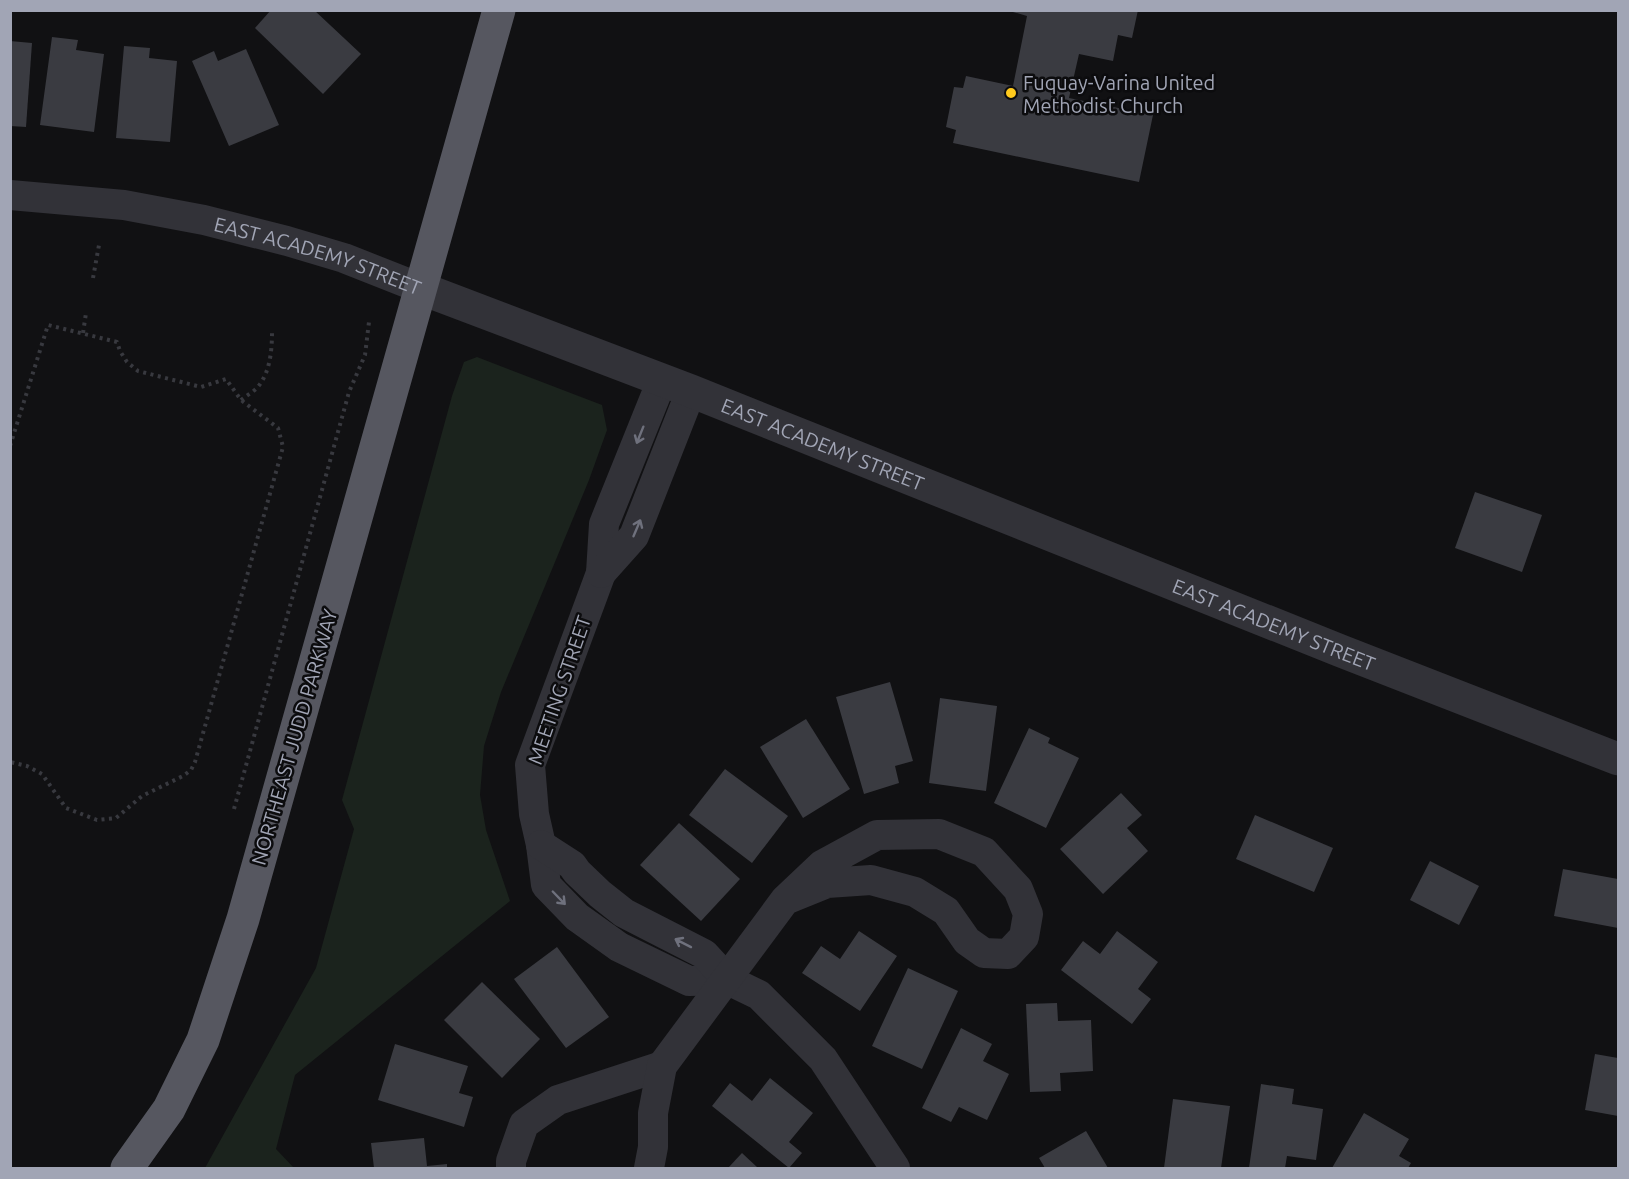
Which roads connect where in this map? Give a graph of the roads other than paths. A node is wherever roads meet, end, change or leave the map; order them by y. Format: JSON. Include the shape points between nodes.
{"nodes":[{"id":1,"x":499,"y":10,"type":"edge"},
{"id":2,"x":10,"y":195,"type":"edge"},
{"id":3,"x":420,"y":288,"type":"junction"},
{"id":4,"x":676,"y":386,"type":"junction"},
{"id":5,"x":1618,"y":759,"type":"edge"},
{"id":6,"x":785,"y":900,"type":"junction"},
{"id":7,"x":728,"y":980,"type":"junction"},
{"id":8,"x":662,"y":1066,"type":"junction"},
{"id":9,"x":127,"y":1168,"type":"edge"},
{"id":10,"x":511,"y":1168,"type":"edge"},
{"id":11,"x":649,"y":1168,"type":"edge"},
{"id":12,"x":895,"y":1168,"type":"edge"}],
"edges":[{"from":1,"to":3,"type":"highway","name":"NORTHEAST JUDD PARKWAY"},
{"from":2,"to":3,"type":"street","name":"EAST ACADEMY STREET","via":[[124,205],[204,220],[344,258]]},
{"from":3,"to":4,"type":"street","name":"EAST ACADEMY STREET"},
{"from":3,"to":9,"type":"highway","name":"NORTHEAST JUDD PARKWAY","via":[[243,919],[203,1040],[169,1108]]},
{"from":4,"to":5,"type":"street","name":"EAST ACADEMY STREET"},
{"from":4,"to":7,"type":"street","name":"MEETING STREET","via":[[634,536],[601,573],[530,765],[534,814],[541,845],[572,865],[624,913],[704,954]]},
{"from":6,"to":6,"type":"street","via":[[827,883],[871,880],[915,892],[946,911],[967,941],[984,952],[1008,954],[1024,937],[1028,914],[1018,889],[984,852],[939,834],[878,835],[822,865]]},
{"from":6,"to":7,"type":"street"},
{"from":7,"to":8,"type":"street"},
{"from":7,"to":12,"type":"street","name":"MEETING STREET","via":[[759,995],[823,1059]]},
{"from":8,"to":10,"type":"street","via":[[558,1100],[524,1124]]},
{"from":8,"to":11,"type":"street"}]}
